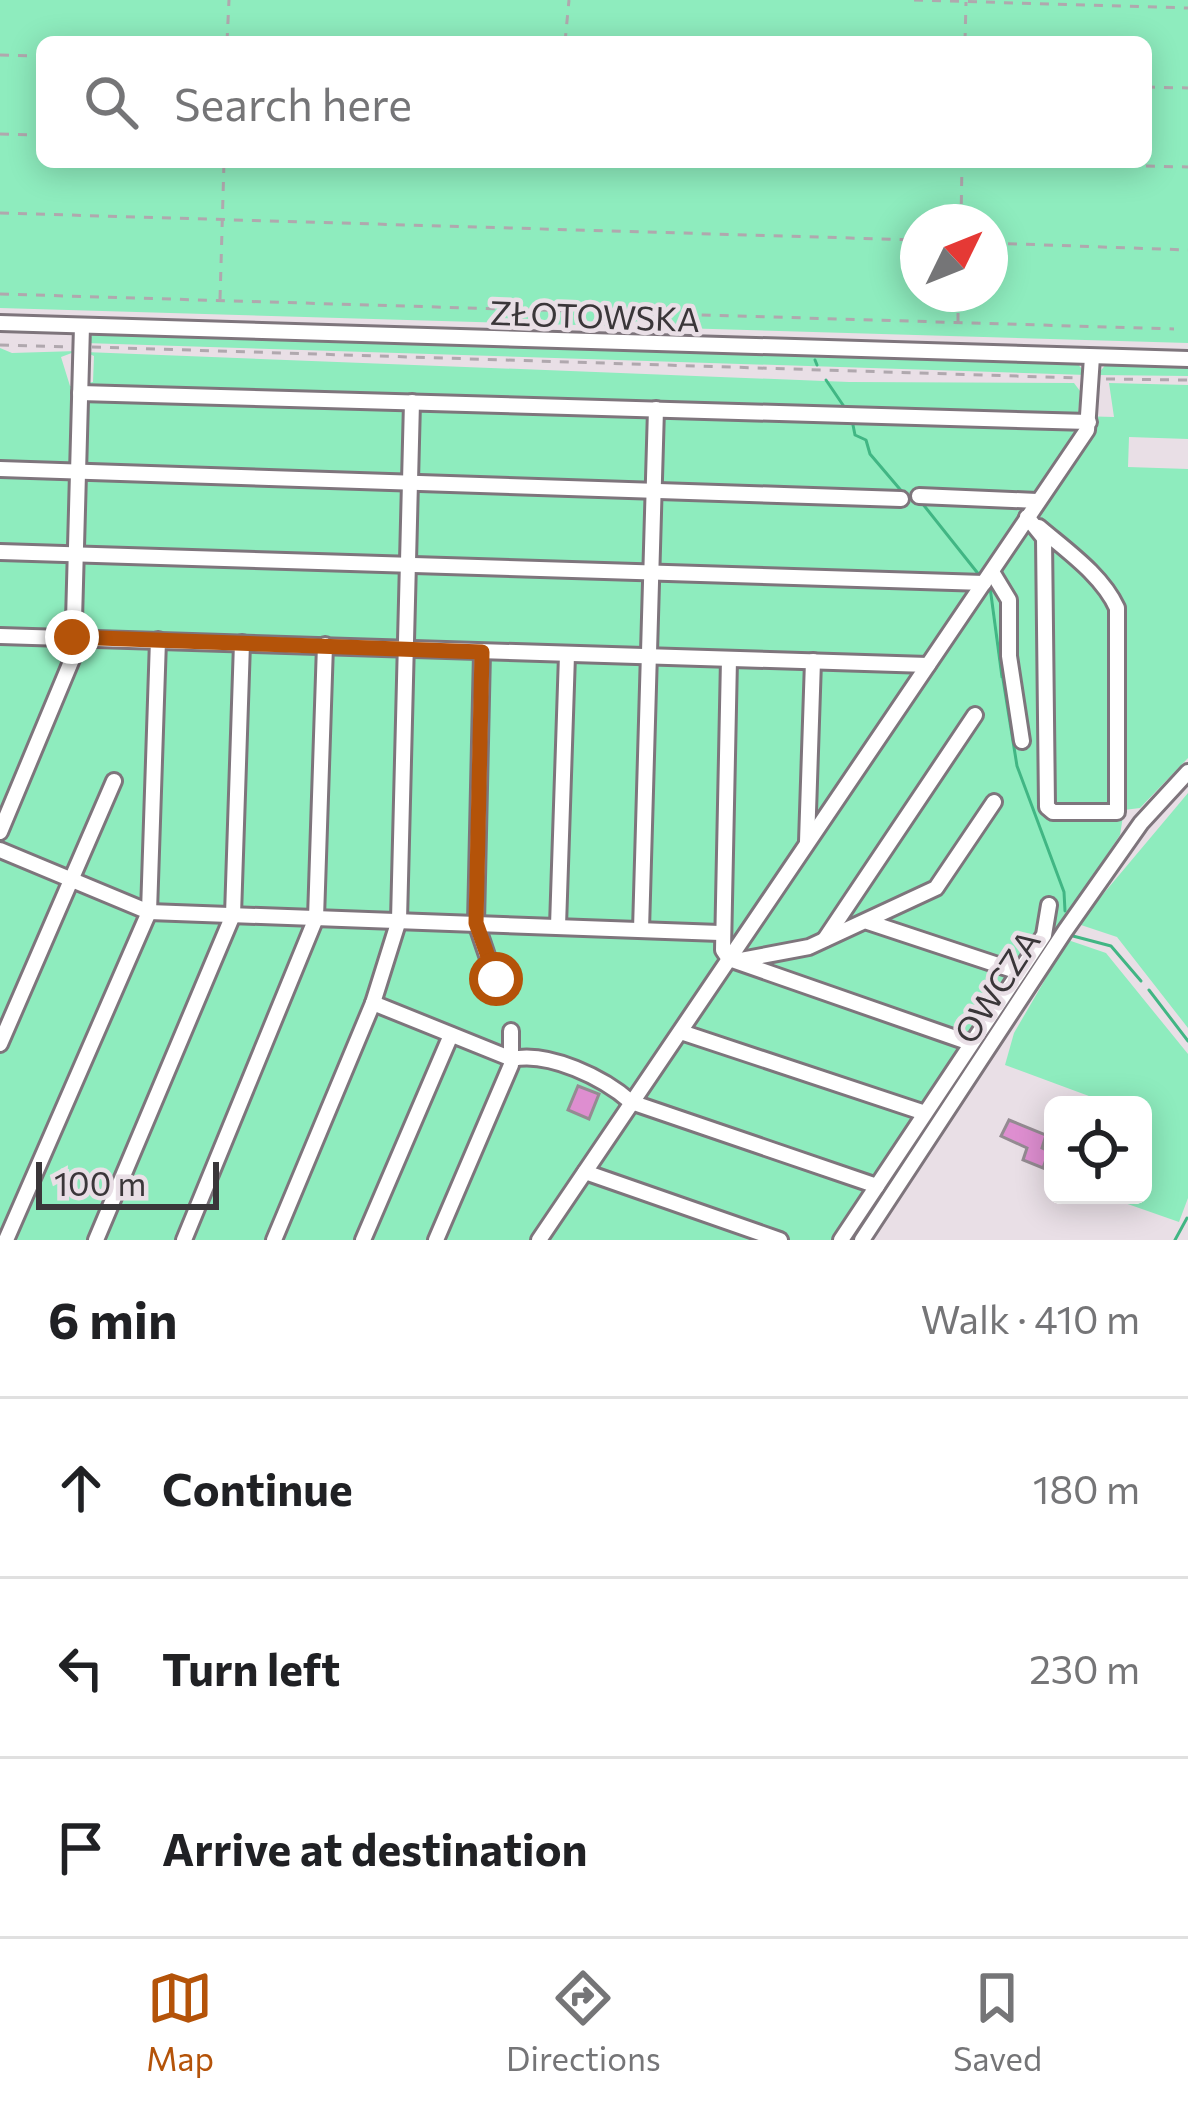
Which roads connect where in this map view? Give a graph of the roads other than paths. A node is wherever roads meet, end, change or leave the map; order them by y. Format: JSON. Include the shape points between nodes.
{"nodes":[{"id":1,"x":0,"y":323,"type":"edge"},
{"id":2,"x":82,"y":326,"type":"junction"},
{"id":3,"x":1092,"y":357,"type":"junction"},
{"id":4,"x":1188,"y":359,"type":"edge"},
{"id":5,"x":80,"y":389,"type":"junction"},
{"id":6,"x":412,"y":402,"type":"junction"},
{"id":7,"x":656,"y":409,"type":"junction"},
{"id":8,"x":1090,"y":420,"type":"junction"},
{"id":9,"x":0,"y":469,"type":"edge"},
{"id":10,"x":78,"y":470,"type":"junction"},
{"id":11,"x":410,"y":483,"type":"junction"},
{"id":12,"x":653,"y":489,"type":"junction"},
{"id":13,"x":919,"y":496,"type":"dead end"},
{"id":14,"x":902,"y":500,"type":"dead end"},
{"id":15,"x":1037,"y":501,"type":"junction"},
{"id":16,"x":1033,"y":522,"type":"junction"},
{"id":17,"x":0,"y":552,"type":"edge"},
{"id":18,"x":74,"y":554,"type":"junction"},
{"id":19,"x":408,"y":564,"type":"junction"},
{"id":20,"x":651,"y":572,"type":"junction"},
{"id":21,"x":988,"y":577,"type":"junction"},
{"id":22,"x":0,"y":636,"type":"edge"},
{"id":23,"x":72,"y":637,"type":"junction"},
{"id":24,"x":158,"y":640,"type":"junction"},
{"id":25,"x":242,"y":643,"type":"junction"},
{"id":26,"x":325,"y":645,"type":"junction"},
{"id":27,"x":406,"y":648,"type":"junction"},
{"id":28,"x":482,"y":652,"type":"junction"},
{"id":29,"x":567,"y":656,"type":"junction"},
{"id":30,"x":649,"y":656,"type":"junction"},
{"id":31,"x":729,"y":658,"type":"junction"},
{"id":32,"x":813,"y":661,"type":"junction"},
{"id":33,"x":928,"y":665,"type":"junction"},
{"id":34,"x":975,"y":715,"type":"dead end"},
{"id":35,"x":1022,"y":741,"type":"dead end"},
{"id":36,"x":1188,"y":772,"type":"edge"},
{"id":37,"x":114,"y":781,"type":"dead end"},
{"id":38,"x":994,"y":802,"type":"dead end"},
{"id":39,"x":1120,"y":814,"type":"junction"},
{"id":40,"x":1142,"y":824,"type":"junction"},
{"id":41,"x":0,"y":832,"type":"edge"},
{"id":42,"x":807,"y":845,"type":"junction"},
{"id":43,"x":0,"y":850,"type":"edge"},
{"id":44,"x":70,"y":880,"type":"junction"},
{"id":45,"x":1049,"y":905,"type":"dead end"},
{"id":46,"x":149,"y":912,"type":"junction"},
{"id":47,"x":233,"y":915,"type":"junction"},
{"id":48,"x":316,"y":918,"type":"junction"},
{"id":49,"x":398,"y":920,"type":"junction"},
{"id":50,"x":868,"y":922,"type":"junction"},
{"id":51,"x":476,"y":923,"type":"junction"},
{"id":52,"x":558,"y":926,"type":"junction"},
{"id":53,"x":640,"y":930,"type":"junction"},
{"id":54,"x":720,"y":933,"type":"junction"},
{"id":55,"x":825,"y":939,"type":"junction"},
{"id":56,"x":729,"y":959,"type":"junction"},
{"id":57,"x":1018,"y":972,"type":"junction"},
{"id":58,"x":498,"y":988,"type":"dead end"},
{"id":59,"x":373,"y":1003,"type":"junction"},
{"id":60,"x":511,"y":1031,"type":"dead end"},
{"id":61,"x":681,"y":1032,"type":"junction"},
{"id":62,"x":451,"y":1035,"type":"junction"},
{"id":63,"x":970,"y":1043,"type":"junction"},
{"id":64,"x":0,"y":1045,"type":"edge"},
{"id":65,"x":512,"y":1059,"type":"junction"},
{"id":66,"x":631,"y":1102,"type":"junction"},
{"id":67,"x":925,"y":1113,"type":"junction"},
{"id":68,"x":585,"y":1172,"type":"junction"},
{"id":69,"x":877,"y":1186,"type":"junction"},
{"id":70,"x":6,"y":1240,"type":"edge"},
{"id":71,"x":96,"y":1240,"type":"edge"},
{"id":72,"x":184,"y":1240,"type":"edge"},
{"id":73,"x":274,"y":1240,"type":"edge"},
{"id":74,"x":363,"y":1240,"type":"edge"},
{"id":75,"x":436,"y":1240,"type":"edge"},
{"id":76,"x":539,"y":1240,"type":"edge"},
{"id":77,"x":780,"y":1240,"type":"edge"},
{"id":78,"x":842,"y":1240,"type":"edge"},
{"id":79,"x":862,"y":1240,"type":"edge"}],
"edges":[{"from":1,"to":2,"type":"street","name":"ZŁOTOWSKA"},
{"from":2,"to":3,"type":"street","name":"ZŁOTOWSKA"},
{"from":2,"to":5,"type":"street"},
{"from":3,"to":4,"type":"street","name":"ZŁOTOWSKA"},
{"from":3,"to":8,"type":"street"},
{"from":5,"to":6,"type":"street"},
{"from":5,"to":10,"type":"street"},
{"from":6,"to":7,"type":"street"},
{"from":6,"to":11,"type":"street"},
{"from":7,"to":8,"type":"street"},
{"from":7,"to":12,"type":"street"},
{"from":8,"to":15,"type":"street"},
{"from":9,"to":10,"type":"street"},
{"from":10,"to":11,"type":"street"},
{"from":10,"to":18,"type":"street"},
{"from":11,"to":12,"type":"street"},
{"from":11,"to":19,"type":"street"},
{"from":12,"to":14,"type":"street"},
{"from":12,"to":20,"type":"street"},
{"from":13,"to":15,"type":"street"},
{"from":15,"to":16,"type":"street"},
{"from":16,"to":21,"type":"street"},
{"from":16,"to":39,"type":"street","via":[[1106,584],[1117,608]]},
{"from":16,"to":39,"type":"street","via":[[1044,538],[1047,807]]},
{"from":17,"to":18,"type":"street"},
{"from":18,"to":19,"type":"street"},
{"from":18,"to":23,"type":"street"},
{"from":19,"to":20,"type":"street"},
{"from":19,"to":27,"type":"street"},
{"from":20,"to":21,"type":"street"},
{"from":20,"to":30,"type":"street"},
{"from":21,"to":33,"type":"street"},
{"from":21,"to":35,"type":"street","via":[[1009,600]]},
{"from":22,"to":23,"type":"street"},
{"from":23,"to":24,"type":"street"},
{"from":23,"to":41,"type":"street","via":[[73,657]]},
{"from":24,"to":25,"type":"street"},
{"from":24,"to":46,"type":"street"},
{"from":25,"to":26,"type":"street"},
{"from":25,"to":47,"type":"street"},
{"from":26,"to":27,"type":"street"},
{"from":26,"to":48,"type":"street"},
{"from":27,"to":28,"type":"street"},
{"from":27,"to":49,"type":"street"},
{"from":28,"to":29,"type":"street"},
{"from":28,"to":51,"type":"street"},
{"from":29,"to":30,"type":"street"},
{"from":29,"to":52,"type":"street"},
{"from":30,"to":31,"type":"street"},
{"from":30,"to":53,"type":"street"},
{"from":31,"to":32,"type":"street"},
{"from":31,"to":54,"type":"street"},
{"from":32,"to":33,"type":"street"},
{"from":32,"to":42,"type":"street"},
{"from":33,"to":42,"type":"street"},
{"from":34,"to":55,"type":"street"},
{"from":36,"to":40,"type":"street","name":"OWCZA"},
{"from":37,"to":44,"type":"street"},
{"from":38,"to":50,"type":"street","via":[[936,888]]},
{"from":39,"to":40,"type":"street"},
{"from":40,"to":79,"type":"street","name":"OWCZA"},
{"from":42,"to":56,"type":"street"},
{"from":43,"to":44,"type":"street"},
{"from":44,"to":46,"type":"street"},
{"from":44,"to":64,"type":"street"},
{"from":45,"to":57,"type":"street","via":[[1044,935]]},
{"from":46,"to":47,"type":"street"},
{"from":46,"to":70,"type":"street"},
{"from":47,"to":48,"type":"street"},
{"from":47,"to":71,"type":"street"},
{"from":48,"to":49,"type":"street"},
{"from":48,"to":72,"type":"street"},
{"from":49,"to":51,"type":"street"},
{"from":49,"to":59,"type":"street"},
{"from":50,"to":55,"type":"street"},
{"from":50,"to":57,"type":"street"},
{"from":51,"to":52,"type":"street"},
{"from":51,"to":58,"type":"street"},
{"from":52,"to":53,"type":"street"},
{"from":53,"to":54,"type":"street"},
{"from":54,"to":56,"type":"street"},
{"from":55,"to":56,"type":"street"},
{"from":56,"to":61,"type":"street"},
{"from":56,"to":63,"type":"street"},
{"from":57,"to":63,"type":"street"},
{"from":59,"to":62,"type":"street"},
{"from":59,"to":73,"type":"street"},
{"from":60,"to":65,"type":"street"},
{"from":61,"to":66,"type":"street"},
{"from":61,"to":67,"type":"street"},
{"from":62,"to":65,"type":"street"},
{"from":62,"to":74,"type":"street"},
{"from":63,"to":67,"type":"street"},
{"from":65,"to":66,"type":"street","via":[[585,1073]]},
{"from":65,"to":75,"type":"street"},
{"from":66,"to":68,"type":"street"},
{"from":66,"to":69,"type":"street"},
{"from":67,"to":69,"type":"street"},
{"from":68,"to":76,"type":"street"},
{"from":68,"to":77,"type":"street"},
{"from":69,"to":78,"type":"street"}]}
